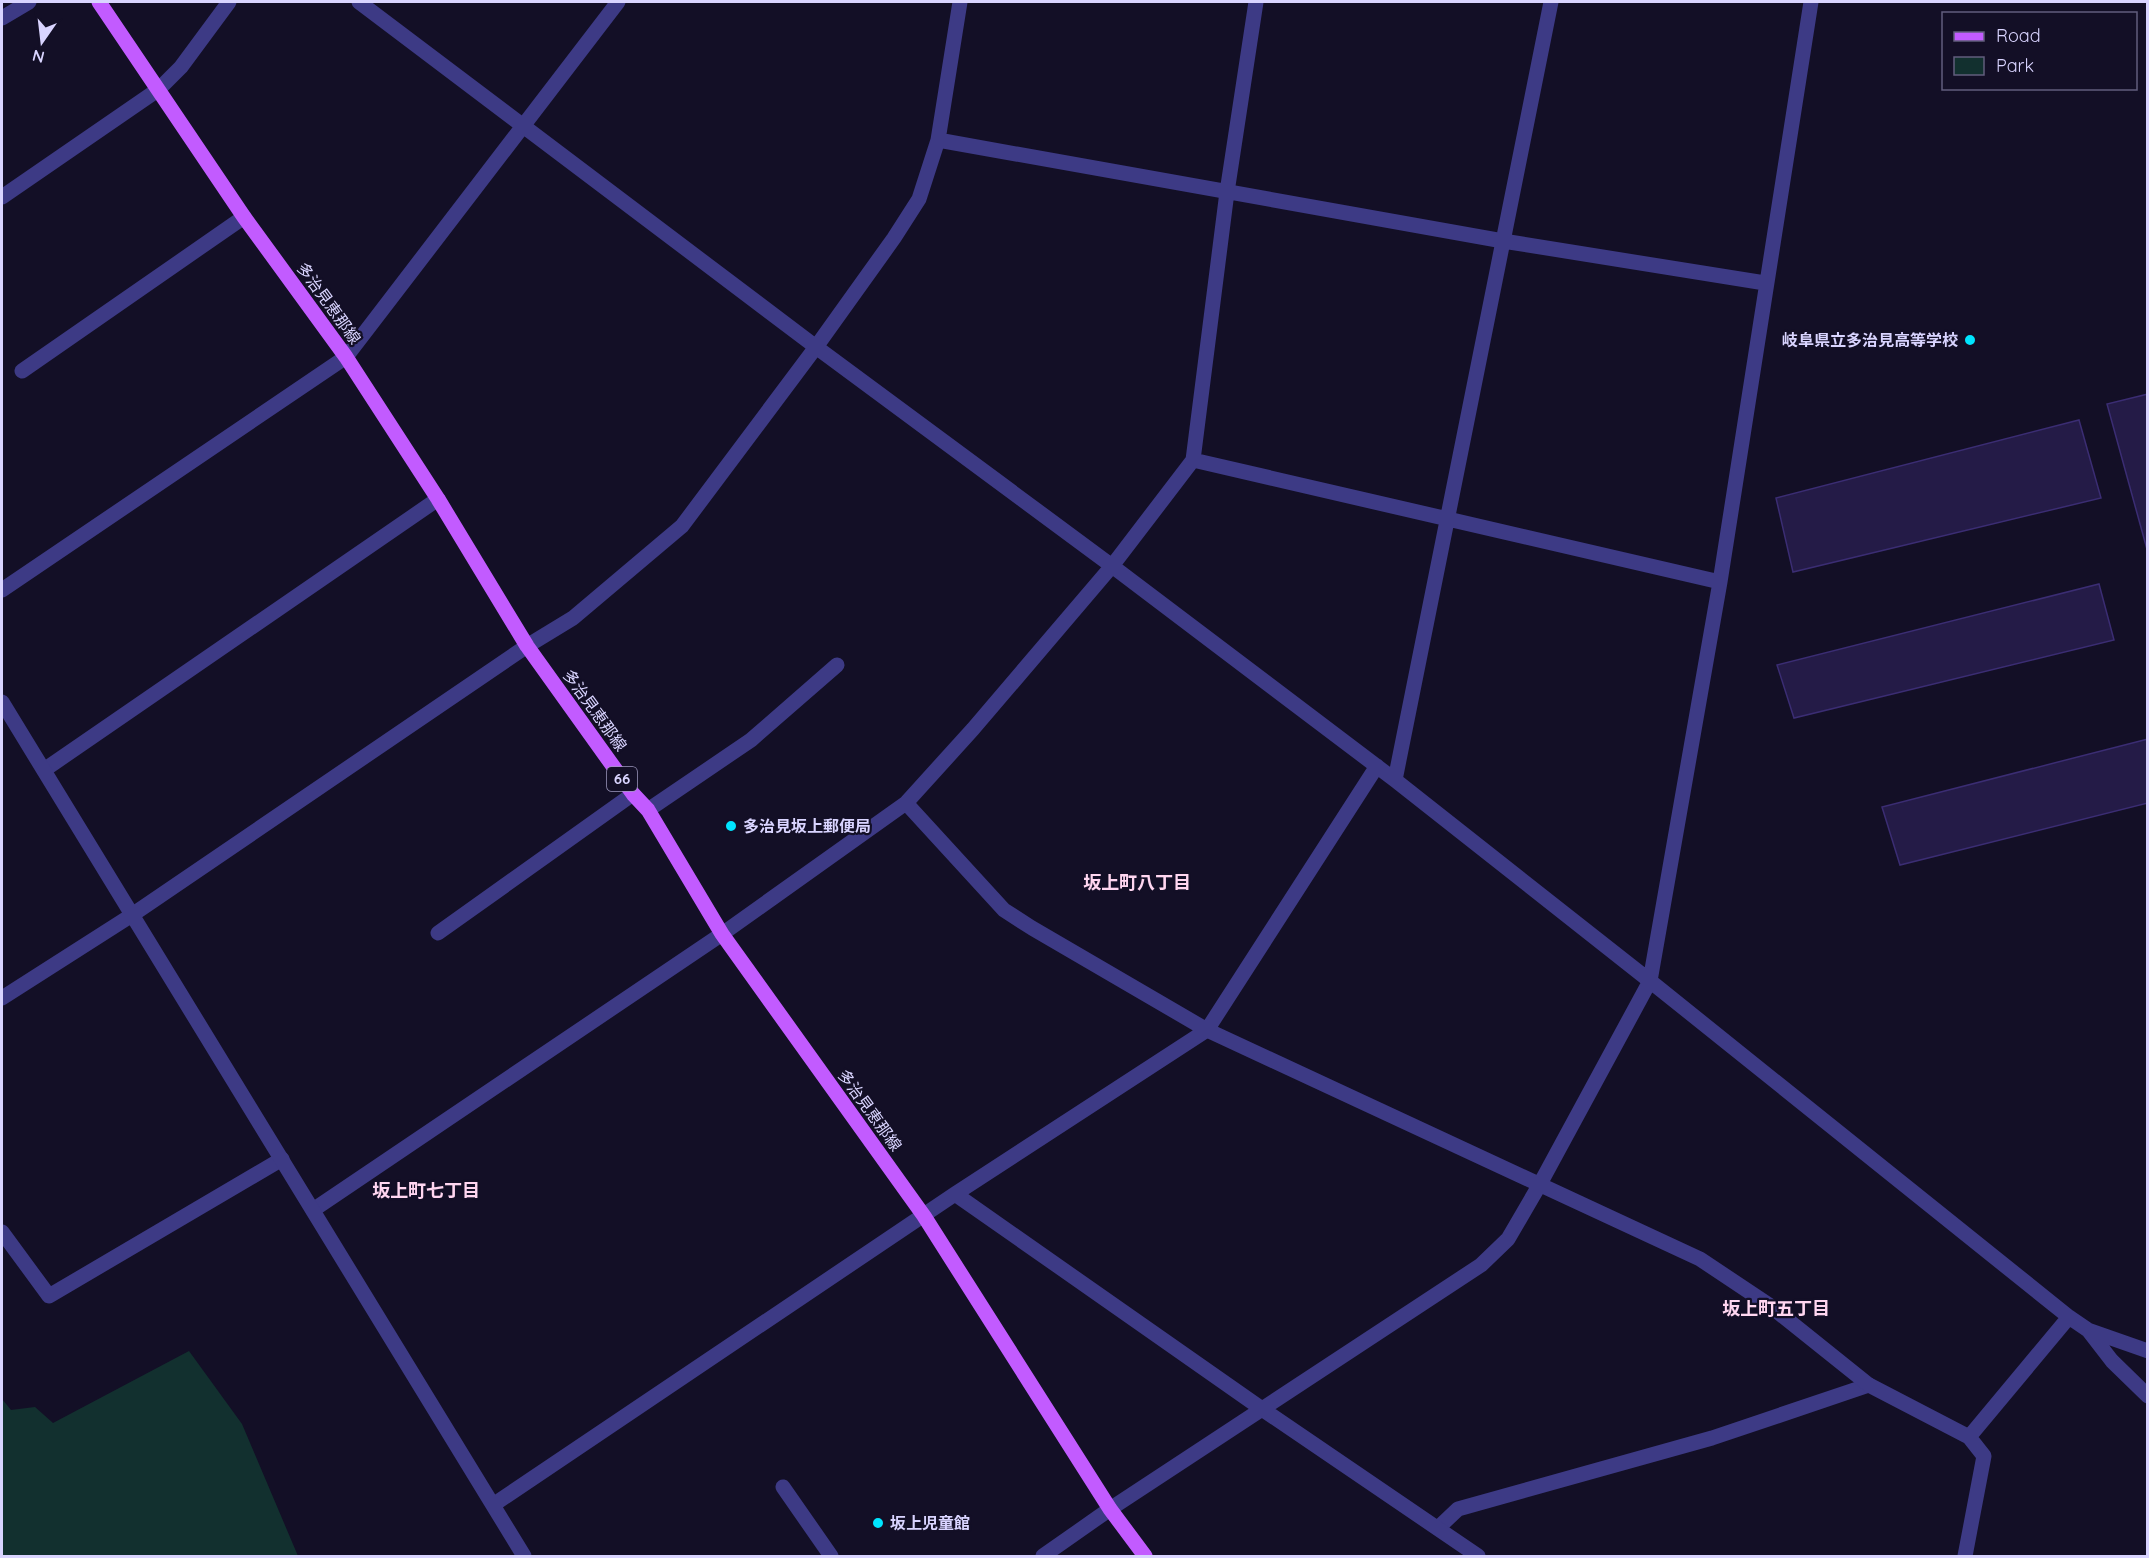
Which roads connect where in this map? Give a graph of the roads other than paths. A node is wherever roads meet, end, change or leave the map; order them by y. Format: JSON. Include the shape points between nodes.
{"nodes":[{"id":1,"x":29,"y":2,"type":"edge"},
{"id":2,"x":99,"y":2,"type":"edge"},
{"id":3,"x":229,"y":2,"type":"edge"},
{"id":4,"x":359,"y":2,"type":"edge"},
{"id":5,"x":618,"y":2,"type":"edge"},
{"id":6,"x":960,"y":2,"type":"edge"},
{"id":7,"x":1256,"y":2,"type":"edge"},
{"id":8,"x":1551,"y":2,"type":"edge"},
{"id":9,"x":1811,"y":2,"type":"edge"},
{"id":10,"x":2,"y":18,"type":"edge"},
{"id":11,"x":159,"y":89,"type":"junction"},
{"id":12,"x":524,"y":125,"type":"junction"},
{"id":13,"x":938,"y":140,"type":"junction"},
{"id":14,"x":1227,"y":192,"type":"junction"},
{"id":15,"x":2,"y":196,"type":"edge"},
{"id":16,"x":244,"y":218,"type":"junction"},
{"id":17,"x":1503,"y":241,"type":"junction"},
{"id":18,"x":1765,"y":283,"type":"junction"},
{"id":19,"x":816,"y":347,"type":"junction"},
{"id":20,"x":346,"y":357,"type":"junction"},
{"id":21,"x":22,"y":371,"type":"dead end"},
{"id":22,"x":1193,"y":460,"type":"junction"},
{"id":23,"x":438,"y":499,"type":"junction"},
{"id":24,"x":1447,"y":519,"type":"junction"},
{"id":25,"x":1112,"y":566,"type":"junction"},
{"id":26,"x":1720,"y":582,"type":"junction"},
{"id":27,"x":2,"y":590,"type":"edge"},
{"id":28,"x":527,"y":646,"type":"junction"},
{"id":29,"x":837,"y":665,"type":"dead end"},
{"id":30,"x":2,"y":702,"type":"edge"},
{"id":31,"x":1377,"y":766,"type":"junction"},
{"id":32,"x":44,"y":770,"type":"junction"},
{"id":33,"x":1395,"y":780,"type":"junction"},
{"id":34,"x":633,"y":794,"type":"junction"},
{"id":35,"x":906,"y":803,"type":"junction"},
{"id":36,"x":648,"y":810,"type":"junction"},
{"id":37,"x":132,"y":915,"type":"junction"},
{"id":38,"x":438,"y":933,"type":"dead end"},
{"id":39,"x":722,"y":934,"type":"junction"},
{"id":40,"x":1650,"y":981,"type":"junction"},
{"id":41,"x":2,"y":998,"type":"edge"},
{"id":42,"x":1207,"y":1030,"type":"junction"},
{"id":43,"x":282,"y":1159,"type":"junction"},
{"id":44,"x":1540,"y":1184,"type":"junction"},
{"id":45,"x":955,"y":1194,"type":"junction"},
{"id":46,"x":313,"y":1210,"type":"junction"},
{"id":47,"x":924,"y":1216,"type":"junction"},
{"id":48,"x":2,"y":1232,"type":"edge"},
{"id":49,"x":2069,"y":1317,"type":"junction"},
{"id":50,"x":2088,"y":1330,"type":"junction"},
{"id":51,"x":2148,"y":1351,"type":"edge"},
{"id":52,"x":1869,"y":1385,"type":"junction"},
{"id":53,"x":2148,"y":1395,"type":"edge"},
{"id":54,"x":1262,"y":1409,"type":"junction"},
{"id":55,"x":1969,"y":1437,"type":"junction"},
{"id":56,"x":783,"y":1487,"type":"dead end"},
{"id":57,"x":493,"y":1505,"type":"junction"},
{"id":58,"x":1110,"y":1509,"type":"junction"},
{"id":59,"x":1437,"y":1528,"type":"junction"},
{"id":60,"x":524,"y":1557,"type":"edge"},
{"id":61,"x":831,"y":1557,"type":"edge"},
{"id":62,"x":1043,"y":1557,"type":"edge"},
{"id":63,"x":1145,"y":1557,"type":"edge"},
{"id":64,"x":1478,"y":1557,"type":"edge"},
{"id":65,"x":1965,"y":1557,"type":"edge"}],
"edges":[{"from":1,"to":10,"type":"street"},
{"from":2,"to":11,"type":"main road","name":"多治見恵那線","number":"66"},
{"from":3,"to":11,"type":"street","via":[[181,67]]},
{"from":4,"to":12,"type":"street"},
{"from":5,"to":12,"type":"street"},
{"from":6,"to":13,"type":"street"},
{"from":7,"to":14,"type":"street"},
{"from":8,"to":17,"type":"street"},
{"from":9,"to":18,"type":"street"},
{"from":11,"to":15,"type":"street"},
{"from":11,"to":16,"type":"main road","name":"多治見恵那線","number":"66"},
{"from":12,"to":19,"type":"street"},
{"from":12,"to":20,"type":"street"},
{"from":13,"to":14,"type":"street"},
{"from":13,"to":19,"type":"street","via":[[919,199]]},
{"from":14,"to":17,"type":"street"},
{"from":14,"to":22,"type":"street"},
{"from":16,"to":20,"type":"main road","name":"多治見恵那線","number":"66"},
{"from":16,"to":21,"type":"street"},
{"from":17,"to":18,"type":"street"},
{"from":17,"to":24,"type":"street"},
{"from":18,"to":26,"type":"street"},
{"from":19,"to":25,"type":"street"},
{"from":19,"to":28,"type":"street","via":[[682,526],[573,618]]},
{"from":20,"to":23,"type":"main road","name":"多治見恵那線","number":"66"},
{"from":20,"to":27,"type":"street"},
{"from":22,"to":24,"type":"street"},
{"from":22,"to":25,"type":"street"},
{"from":23,"to":28,"type":"main road","name":"多治見恵那線","number":"66"},
{"from":23,"to":32,"type":"street"},
{"from":24,"to":26,"type":"street"},
{"from":24,"to":33,"type":"street"},
{"from":25,"to":31,"type":"street"},
{"from":25,"to":35,"type":"street"},
{"from":26,"to":40,"type":"street"},
{"from":28,"to":34,"type":"main road","name":"多治見恵那線","number":"66"},
{"from":28,"to":37,"type":"street"},
{"from":29,"to":36,"type":"street","via":[[751,740]]},
{"from":30,"to":32,"type":"street"},
{"from":31,"to":33,"type":"street"},
{"from":31,"to":42,"type":"street"},
{"from":32,"to":37,"type":"street"},
{"from":33,"to":40,"type":"street"},
{"from":34,"to":36,"type":"main road","name":"多治見恵那線","number":"66"},
{"from":34,"to":38,"type":"street"},
{"from":35,"to":39,"type":"street"},
{"from":35,"to":42,"type":"street","via":[[1004,910]]},
{"from":36,"to":39,"type":"main road","name":"多治見恵那線","number":"66"},
{"from":37,"to":41,"type":"street"},
{"from":37,"to":43,"type":"street"},
{"from":39,"to":46,"type":"street"},
{"from":39,"to":47,"type":"main road","name":"多治見恵那線","number":"66"},
{"from":40,"to":44,"type":"street"},
{"from":40,"to":49,"type":"street"},
{"from":42,"to":44,"type":"street"},
{"from":42,"to":45,"type":"street"},
{"from":43,"to":46,"type":"street"},
{"from":43,"to":48,"type":"street","via":[[49,1296]]},
{"from":44,"to":52,"type":"street","via":[[1700,1259],[1769,1305]]},
{"from":44,"to":54,"type":"street","via":[[1508,1239],[1481,1266]]},
{"from":45,"to":47,"type":"street"},
{"from":45,"to":54,"type":"street"},
{"from":46,"to":57,"type":"street"},
{"from":47,"to":57,"type":"street"},
{"from":47,"to":58,"type":"main road","name":"多治見恵那線","number":"66"},
{"from":49,"to":50,"type":"street"},
{"from":49,"to":55,"type":"street"},
{"from":50,"to":51,"type":"street"},
{"from":50,"to":53,"type":"street","via":[[2112,1361]]},
{"from":52,"to":55,"type":"street"},
{"from":52,"to":59,"type":"street","via":[[1712,1438],[1458,1509]]},
{"from":54,"to":58,"type":"street"},
{"from":54,"to":59,"type":"street"},
{"from":55,"to":65,"type":"street","via":[[1984,1456]]},
{"from":56,"to":61,"type":"street"},
{"from":57,"to":60,"type":"street"},
{"from":58,"to":62,"type":"street"},
{"from":58,"to":63,"type":"main road","name":"多治見恵那線","number":"66"},
{"from":59,"to":64,"type":"street"}]}
